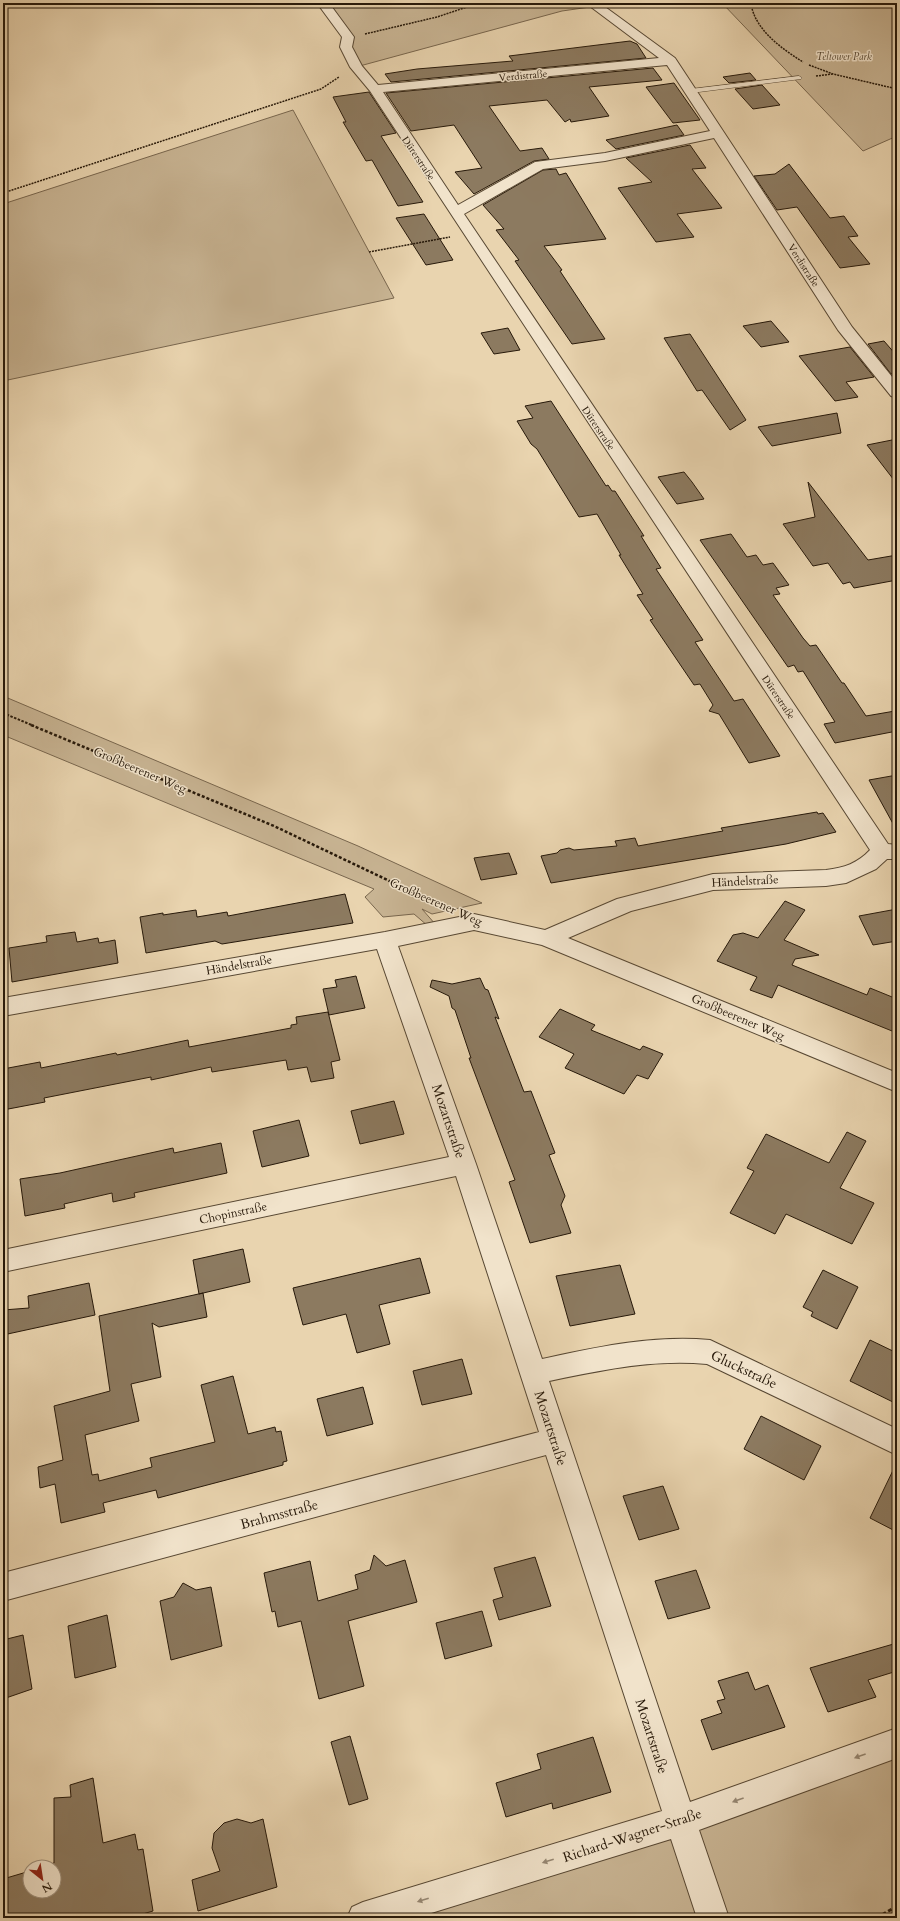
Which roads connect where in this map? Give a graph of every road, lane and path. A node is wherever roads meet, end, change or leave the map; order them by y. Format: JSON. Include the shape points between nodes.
{"nodes":[{"id":1,"x":323,"y":3,"type":"edge"},
{"id":2,"x":478,"y":3,"type":"edge"},
{"id":3,"x":751,"y":3,"type":"edge"},
{"id":4,"x":597,"y":7,"type":"dead end"},
{"id":5,"x":348,"y":37,"type":"junction"},
{"id":6,"x":671,"y":61,"type":"junction"},
{"id":7,"x":359,"y":71,"type":"junction"},
{"id":8,"x":799,"y":78,"type":"dead end"},
{"id":9,"x":375,"y":89,"type":"junction"},
{"id":10,"x":897,"y":89,"type":"edge"},
{"id":11,"x":691,"y":91,"type":"junction"},
{"id":12,"x":718,"y":133,"type":"junction"},
{"id":13,"x":3,"y":193,"type":"edge"},
{"id":14,"x":456,"y":212,"type":"junction"},
{"id":15,"x":470,"y":233,"type":"junction"},
{"id":16,"x":369,"y":252,"type":"dead end"},
{"id":17,"x":897,"y":393,"type":"edge"},
{"id":18,"x":3,"y":713,"type":"edge"},
{"id":19,"x":889,"y":851,"type":"edge"},
{"id":20,"x":474,"y":922,"type":"junction"},
{"id":21,"x":546,"y":938,"type":"junction"},
{"id":22,"x":385,"y":940,"type":"junction"},
{"id":23,"x":3,"y":1006,"type":"edge"},
{"id":24,"x":897,"y":1083,"type":"edge"},
{"id":25,"x":464,"y":1164,"type":"junction"},
{"id":26,"x":3,"y":1261,"type":"edge"},
{"id":27,"x":532,"y":1373,"type":"junction"},
{"id":28,"x":555,"y":1440,"type":"junction"},
{"id":29,"x":897,"y":1442,"type":"edge"},
{"id":30,"x":3,"y":1587,"type":"edge"},
{"id":31,"x":897,"y":1743,"type":"edge"},
{"id":32,"x":680,"y":1821,"type":"junction"},
{"id":33,"x":897,"y":1906,"type":"edge"},
{"id":34,"x":363,"y":1918,"type":"edge"},
{"id":35,"x":713,"y":1918,"type":"edge"},
{"id":36,"x":877,"y":1918,"type":"edge"}],
"edges":[{"from":1,"to":5,"type":"street","name":"Dürerstraße"},
{"from":2,"to":5,"type":"path","via":[[404,26]]},
{"from":3,"to":10,"type":"path","via":[[750,9],[759,23],[796,58],[834,74]]},
{"from":4,"to":6,"type":"street","name":"Verdistraße"},
{"from":5,"to":7,"type":"street","name":"Dürerstraße","via":[[346,47]]},
{"from":6,"to":9,"type":"street","name":"Verdistraße"},
{"from":6,"to":11,"type":"street","name":"Verdistraße"},
{"from":7,"to":9,"type":"street","name":"Dürerstraße"},
{"from":7,"to":13,"type":"path","via":[[334,78],[321,89]]},
{"from":8,"to":11,"type":"lane"},
{"from":9,"to":14,"type":"street","name":"Dürerstraße"},
{"from":11,"to":12,"type":"street","name":"Verdistraße"},
{"from":12,"to":14,"type":"street","via":[[605,157],[540,166]]},
{"from":12,"to":17,"type":"street","name":"Verdistraße","via":[[846,330]]},
{"from":14,"to":15,"type":"street","name":"Dürerstraße"},
{"from":15,"to":16,"type":"path"},
{"from":15,"to":19,"type":"street","name":"Dürerstraße"},
{"from":18,"to":20,"type":"path","name":"Großbeerener Weg","via":[[274,826]]},
{"from":19,"to":21,"type":"street","name":"Händelstraße","via":[[846,875],[712,882],[626,905]]},
{"from":20,"to":21,"type":"street","name":"Großbeerener Weg"},
{"from":20,"to":22,"type":"street","name":"Händelstraße"},
{"from":21,"to":24,"type":"street","name":"Großbeerener Weg"},
{"from":22,"to":23,"type":"street","name":"Händelstraße"},
{"from":22,"to":25,"type":"street","name":"Mozartstraße"},
{"from":25,"to":26,"type":"street","name":"Chopinstraße"},
{"from":25,"to":27,"type":"street","name":"Mozartstraße"},
{"from":27,"to":28,"type":"street","name":"Mozartstraße"},
{"from":27,"to":29,"type":"street","name":"Gluckstraße","via":[[644,1351],[689,1349],[710,1352]]},
{"from":28,"to":30,"type":"street","name":"Brahmsstraße"},
{"from":28,"to":32,"type":"street","name":"Mozartstraße"},
{"from":31,"to":32,"type":"street","name":"Richard-Wagner-Straße","one_way":true},
{"from":32,"to":34,"type":"street","name":"Richard-Wagner-Straße","one_way":true},
{"from":32,"to":35,"type":"street","name":"Mozartstraße"},
{"from":33,"to":36,"type":"path"}]}
